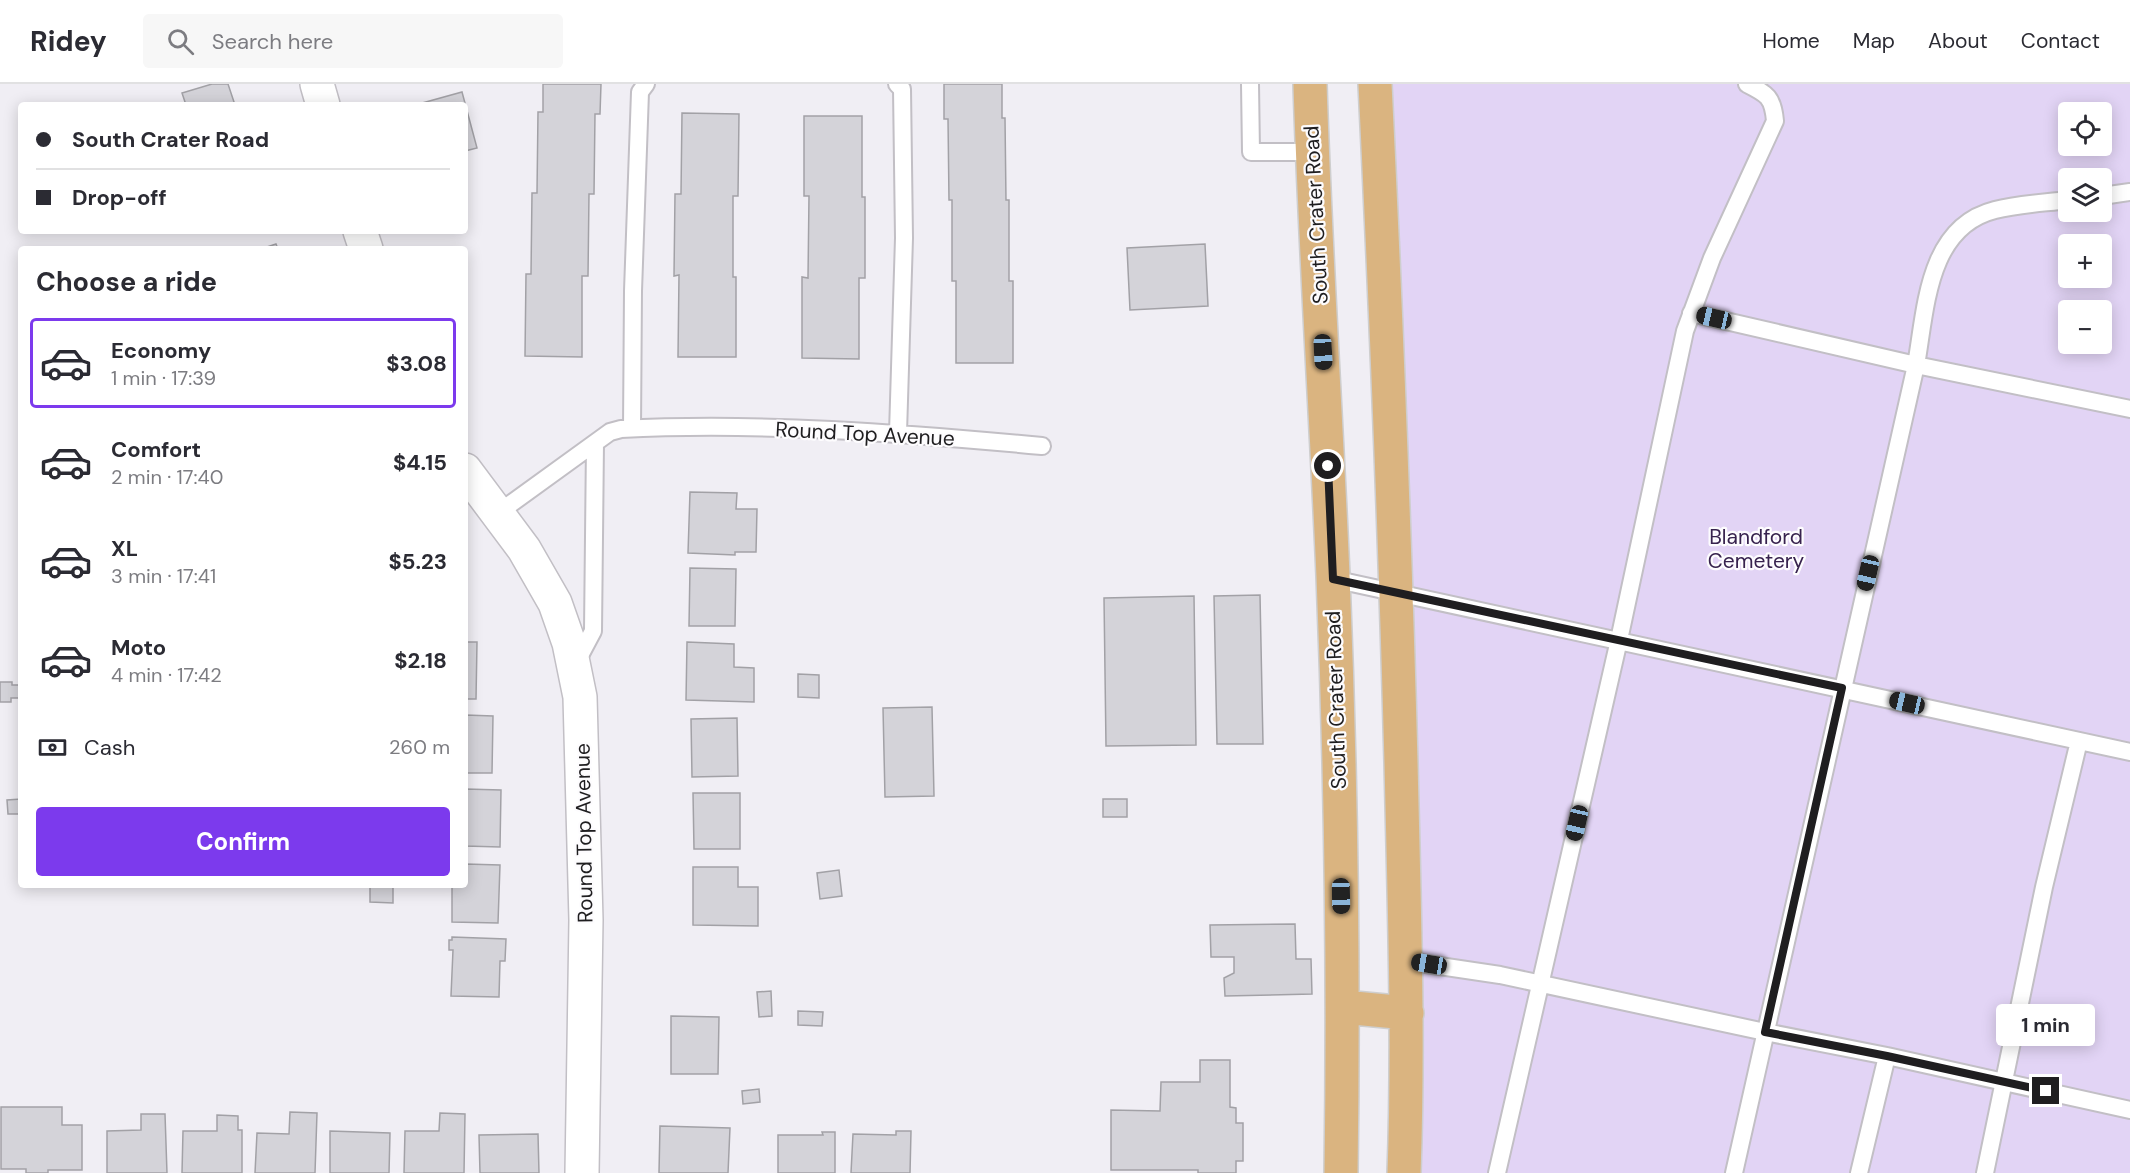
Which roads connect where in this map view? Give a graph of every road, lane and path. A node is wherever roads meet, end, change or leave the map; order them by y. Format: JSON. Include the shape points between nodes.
{"nodes":[{"id":1,"x":316,"y":84,"type":"edge"},
{"id":2,"x":646,"y":84,"type":"edge"},
{"id":3,"x":897,"y":84,"type":"edge"},
{"id":4,"x":1250,"y":84,"type":"edge"},
{"id":5,"x":1310,"y":84,"type":"edge"},
{"id":6,"x":1375,"y":84,"type":"edge"},
{"id":7,"x":1747,"y":84,"type":"edge"},
{"id":8,"x":322,"y":102,"type":"edge"},
{"id":9,"x":1312,"y":152,"type":"junction"},
{"id":10,"x":2130,"y":192,"type":"edge"},
{"id":11,"x":2112,"y":195,"type":"edge"},
{"id":12,"x":2058,"y":201,"type":"edge"},
{"id":13,"x":1691,"y":313,"type":"junction"},
{"id":14,"x":1916,"y":365,"type":"junction"},
{"id":15,"x":2130,"y":409,"type":"edge"},
{"id":16,"x":632,"y":428,"type":"junction"},
{"id":17,"x":898,"y":433,"type":"junction"},
{"id":18,"x":595,"y":443,"type":"junction"},
{"id":19,"x":1042,"y":446,"type":"dead end"},
{"id":20,"x":468,"y":474,"type":"edge"},
{"id":21,"x":498,"y":513,"type":"junction"},
{"id":22,"x":1333,"y":579,"type":"junction"},
{"id":23,"x":1396,"y":593,"type":"junction"},
{"id":24,"x":1619,"y":640,"type":"junction"},
{"id":25,"x":574,"y":667,"type":"junction"},
{"id":26,"x":1842,"y":688,"type":"junction"},
{"id":27,"x":2079,"y":741,"type":"junction"},
{"id":28,"x":2130,"y":752,"type":"edge"},
{"id":29,"x":1406,"y":961,"type":"junction"},
{"id":30,"x":1540,"y":983,"type":"junction"},
{"id":31,"x":1342,"y":1007,"type":"junction"},
{"id":32,"x":1407,"y":1013,"type":"junction"},
{"id":33,"x":1765,"y":1032,"type":"junction"},
{"id":34,"x":1887,"y":1056,"type":"junction"},
{"id":35,"x":2005,"y":1082,"type":"junction"},
{"id":36,"x":2130,"y":1110,"type":"edge"},
{"id":37,"x":582,"y":1173,"type":"edge"},
{"id":38,"x":1341,"y":1173,"type":"edge"},
{"id":39,"x":1404,"y":1173,"type":"edge"},
{"id":40,"x":1497,"y":1173,"type":"edge"},
{"id":41,"x":1734,"y":1173,"type":"edge"},
{"id":42,"x":1859,"y":1173,"type":"edge"},
{"id":43,"x":1985,"y":1173,"type":"edge"}],
"edges":[{"from":1,"to":8,"type":"street"},
{"from":2,"to":16,"type":"lane","via":[[640,92]]},
{"from":3,"to":17,"type":"lane","via":[[902,88],[904,238]]},
{"from":4,"to":9,"type":"lane","via":[[1251,152]]},
{"from":5,"to":9,"type":"main road","name":"South Crater Road"},
{"from":6,"to":23,"type":"main road"},
{"from":7,"to":13,"type":"lane","via":[[1765,93],[1773,105],[1775,120]]},
{"from":9,"to":22,"type":"main road","name":"South Crater Road"},
{"from":10,"to":11,"type":"lane"},
{"from":12,"to":14,"type":"lane","via":[[1994,210],[1975,217],[1954,233],[1941,252],[1932,277]]},
{"from":13,"to":14,"type":"lane"},
{"from":13,"to":24,"type":"lane"},
{"from":14,"to":15,"type":"lane"},
{"from":14,"to":26,"type":"lane"},
{"from":16,"to":17,"type":"lane","name":"Round Top Avenue"},
{"from":16,"to":18,"type":"lane","name":"Round Top Avenue","via":[[610,432]]},
{"from":17,"to":19,"type":"lane","name":"Round Top Avenue"},
{"from":18,"to":21,"type":"lane","name":"Round Top Avenue"},
{"from":18,"to":25,"type":"lane","via":[[593,631]]},
{"from":20,"to":21,"type":"street","name":"Round Top Avenue"},
{"from":21,"to":25,"type":"street","name":"Round Top Avenue","via":[[555,603]]},
{"from":22,"to":23,"type":"lane"},
{"from":22,"to":31,"type":"main road","name":"South Crater Road"},
{"from":23,"to":24,"type":"lane"},
{"from":23,"to":29,"type":"main road"},
{"from":24,"to":26,"type":"lane"},
{"from":24,"to":30,"type":"lane"},
{"from":25,"to":37,"type":"street","name":"Round Top Avenue","via":[[583,741],[586,920]]},
{"from":26,"to":27,"type":"lane"},
{"from":26,"to":33,"type":"lane"},
{"from":27,"to":28,"type":"lane"},
{"from":27,"to":35,"type":"lane","via":[[2044,887]]},
{"from":29,"to":30,"type":"lane"},
{"from":29,"to":32,"type":"main road"},
{"from":30,"to":33,"type":"lane"},
{"from":30,"to":40,"type":"lane"},
{"from":31,"to":32,"type":"main road"},
{"from":31,"to":38,"type":"main road","name":"South Crater Road"},
{"from":32,"to":39,"type":"main road"},
{"from":33,"to":34,"type":"lane"},
{"from":33,"to":41,"type":"lane"},
{"from":34,"to":35,"type":"lane"},
{"from":34,"to":42,"type":"lane"},
{"from":35,"to":36,"type":"lane"},
{"from":35,"to":43,"type":"lane"}]}
